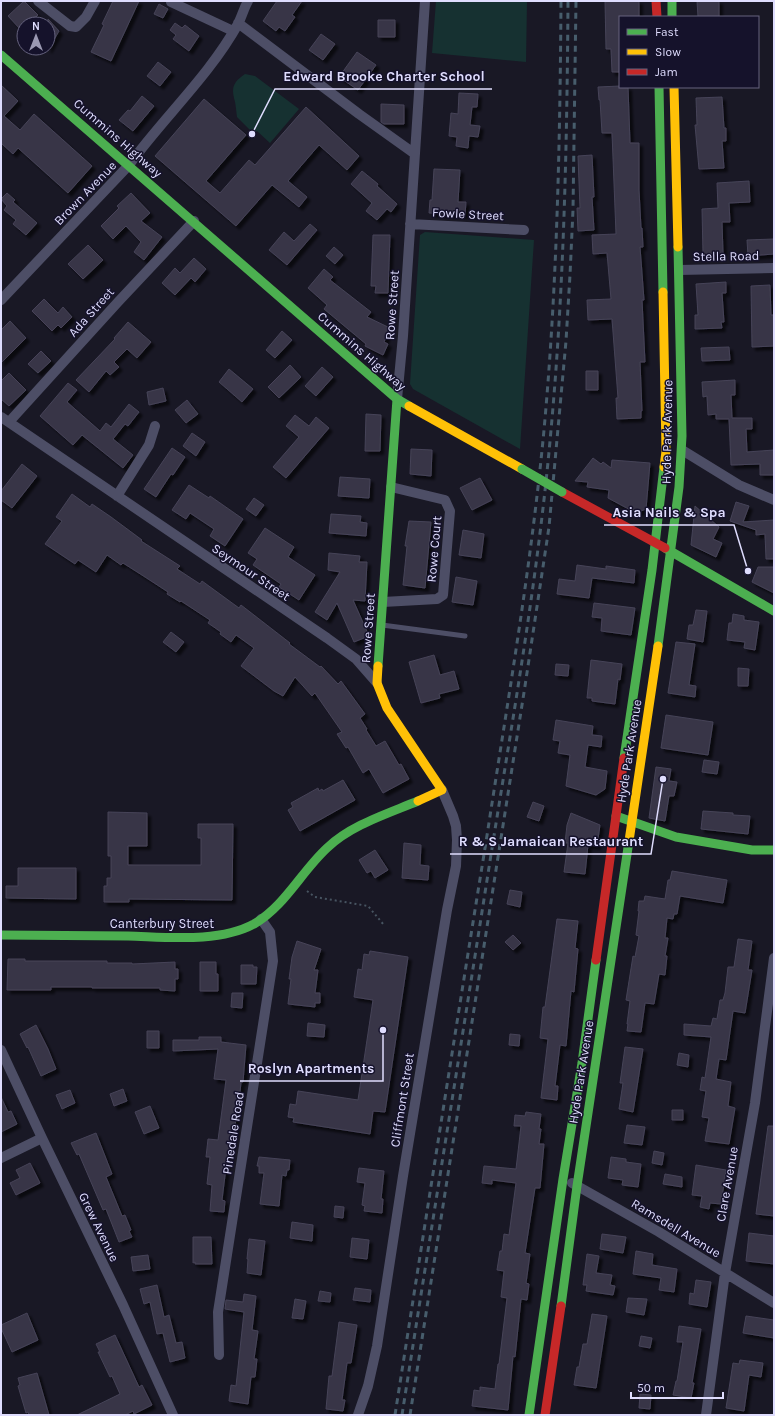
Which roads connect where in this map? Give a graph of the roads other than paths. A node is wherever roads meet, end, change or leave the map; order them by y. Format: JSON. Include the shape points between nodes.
{"nodes":[{"id":1,"x":38,"y":1,"type":"edge"},
{"id":2,"x":95,"y":1,"type":"edge"},
{"id":3,"x":248,"y":1,"type":"edge"},
{"id":4,"x":425,"y":1,"type":"edge"},
{"id":5,"x":656,"y":1,"type":"edge"},
{"id":6,"x":672,"y":1,"type":"edge"},
{"id":7,"x":171,"y":2,"type":"edge"},
{"id":8,"x":657,"y":16,"type":"edge"},
{"id":9,"x":672,"y":16,"type":"edge"},
{"id":10,"x":235,"y":27,"type":"junction"},
{"id":11,"x":1,"y":55,"type":"edge"},
{"id":12,"x":659,"y":88,"type":"edge"},
{"id":13,"x":674,"y":88,"type":"edge"},
{"id":14,"x":415,"y":154,"type":"junction"},
{"id":15,"x":130,"y":165,"type":"junction"},
{"id":16,"x":194,"y":221,"type":"junction"},
{"id":17,"x":410,"y":224,"type":"junction"},
{"id":18,"x":524,"y":230,"type":"dead end"},
{"id":19,"x":774,"y":268,"type":"edge"},
{"id":20,"x":679,"y":270,"type":"junction"},
{"id":21,"x":664,"y":271,"type":"junction"},
{"id":22,"x":1,"y":300,"type":"edge"},
{"id":23,"x":397,"y":399,"type":"junction"},
{"id":24,"x":5,"y":419,"type":"edge"},
{"id":25,"x":155,"y":426,"type":"dead end"},
{"id":26,"x":682,"y":450,"type":"junction"},
{"id":27,"x":391,"y":487,"type":"junction"},
{"id":28,"x":117,"y":496,"type":"junction"},
{"id":29,"x":774,"y":500,"type":"edge"},
{"id":30,"x":656,"y":543,"type":"junction"},
{"id":31,"x":671,"y":552,"type":"junction"},
{"id":32,"x":383,"y":602,"type":"junction"},
{"id":33,"x":774,"y":611,"type":"edge"},
{"id":34,"x":381,"y":625,"type":"junction"},
{"id":35,"x":465,"y":636,"type":"dead end"},
{"id":36,"x":377,"y":682,"type":"junction"},
{"id":37,"x":442,"y":790,"type":"junction"},
{"id":38,"x":616,"y":816,"type":"junction"},
{"id":39,"x":632,"y":821,"type":"junction"},
{"id":40,"x":774,"y":850,"type":"edge"},
{"id":41,"x":261,"y":919,"type":"junction"},
{"id":42,"x":1,"y":935,"type":"edge"},
{"id":43,"x":774,"y":958,"type":"edge"},
{"id":44,"x":1,"y":1050,"type":"edge"},
{"id":45,"x":42,"y":1138,"type":"junction"},
{"id":46,"x":1,"y":1158,"type":"edge"},
{"id":47,"x":563,"y":1179,"type":"junction"},
{"id":48,"x":577,"y":1186,"type":"junction"},
{"id":49,"x":725,"y":1273,"type":"junction"},
{"id":50,"x":774,"y":1303,"type":"edge"},
{"id":51,"x":219,"y":1355,"type":"dead end"},
{"id":52,"x":173,"y":1415,"type":"edge"},
{"id":53,"x":358,"y":1415,"type":"edge"},
{"id":54,"x":529,"y":1415,"type":"edge"},
{"id":55,"x":545,"y":1415,"type":"edge"},
{"id":56,"x":706,"y":1415,"type":"edge"}],
"edges":[{"from":1,"to":2,"type":"street","via":[[70,26],[76,27],[86,17]]},
{"from":3,"to":10,"type":"street","name":"Brown Avenue"},
{"from":4,"to":14,"type":"street","name":"Rowe Street"},
{"from":5,"to":8,"type":"main road"},
{"from":6,"to":9,"type":"main road"},
{"from":7,"to":10,"type":"street"},
{"from":10,"to":14,"type":"street"},
{"from":10,"to":15,"type":"street","name":"Brown Avenue","via":[[198,82],[142,147]]},
{"from":11,"to":15,"type":"main road","name":"Cummins Highway"},
{"from":12,"to":21,"type":"main road","name":"Hyde Park Avenue"},
{"from":13,"to":20,"type":"main road","name":"Hyde Park Avenue"},
{"from":14,"to":17,"type":"street","name":"Rowe Street"},
{"from":15,"to":16,"type":"main road","name":"Cummins Highway"},
{"from":15,"to":22,"type":"street","name":"Brown Avenue"},
{"from":16,"to":23,"type":"main road","name":"Cummins Highway"},
{"from":16,"to":24,"type":"street","name":"Ada Street"},
{"from":17,"to":18,"type":"street","name":"Fowle Street"},
{"from":17,"to":23,"type":"street","name":"Rowe Street"},
{"from":19,"to":20,"type":"street","name":"Stella Road"},
{"from":20,"to":21,"type":"main road"},
{"from":20,"to":26,"type":"main road","name":"Hyde Park Avenue"},
{"from":21,"to":30,"type":"main road","name":"Hyde Park Avenue","via":[[666,441]]},
{"from":23,"to":27,"type":"main road","name":"Rowe Street"},
{"from":23,"to":30,"type":"main road","name":"Cummins Highway","bridge":true},
{"from":24,"to":28,"type":"street","name":"Seymour Street"},
{"from":25,"to":28,"type":"street","via":[[149,445]]},
{"from":26,"to":29,"type":"street","via":[[739,485]]},
{"from":26,"to":31,"type":"main road","name":"Hyde Park Avenue"},
{"from":27,"to":32,"type":"main road","name":"Rowe Street"},
{"from":27,"to":32,"type":"street","name":"Rowe Court","via":[[445,500],[450,511],[443,595],[437,599]]},
{"from":28,"to":36,"type":"street","name":"Seymour Street","via":[[328,638],[356,659]]},
{"from":30,"to":31,"type":"main road","name":"Cummins Highway"},
{"from":30,"to":38,"type":"main road","name":"Hyde Park Avenue"},
{"from":31,"to":33,"type":"main road","name":"Cummins Highway"},
{"from":31,"to":39,"type":"main road","name":"Hyde Park Avenue"},
{"from":32,"to":34,"type":"main road","name":"Rowe Street"},
{"from":34,"to":35,"type":"lane"},
{"from":34,"to":36,"type":"main road","name":"Rowe Street"},
{"from":36,"to":37,"type":"main road","name":"Seymour Street","via":[[387,708]]},
{"from":37,"to":41,"type":"main road","name":"Canterbury Street","via":[[367,823],[332,843]]},
{"from":37,"to":53,"type":"street","name":"Cliffmont Street","via":[[456,826],[456,866],[377,1346]]},
{"from":38,"to":39,"type":"main road"},
{"from":38,"to":47,"type":"main road","name":"Hyde Park Avenue","via":[[582,1063]]},
{"from":39,"to":40,"type":"main road","via":[[684,838],[752,850]]},
{"from":39,"to":48,"type":"main road","name":"Hyde Park Avenue"},
{"from":41,"to":42,"type":"main road","name":"Canterbury Street","via":[[247,928],[206,937]]},
{"from":41,"to":51,"type":"street","name":"Pinedale Road","via":[[270,932],[273,961],[218,1312]]},
{"from":43,"to":49,"type":"street","name":"Clare Avenue","via":[[755,1103]]},
{"from":44,"to":45,"type":"street","name":"Grew Avenue"},
{"from":45,"to":46,"type":"street"},
{"from":45,"to":52,"type":"street","name":"Grew Avenue"},
{"from":47,"to":48,"type":"street","name":"Ramsdell Avenue"},
{"from":47,"to":54,"type":"main road","name":"Hyde Park Avenue"},
{"from":48,"to":49,"type":"street","name":"Ramsdell Avenue"},
{"from":48,"to":55,"type":"main road","name":"Hyde Park Avenue"},
{"from":49,"to":50,"type":"street","name":"Ramsdell Avenue"},
{"from":49,"to":56,"type":"street","name":"Clare Avenue"}]}
